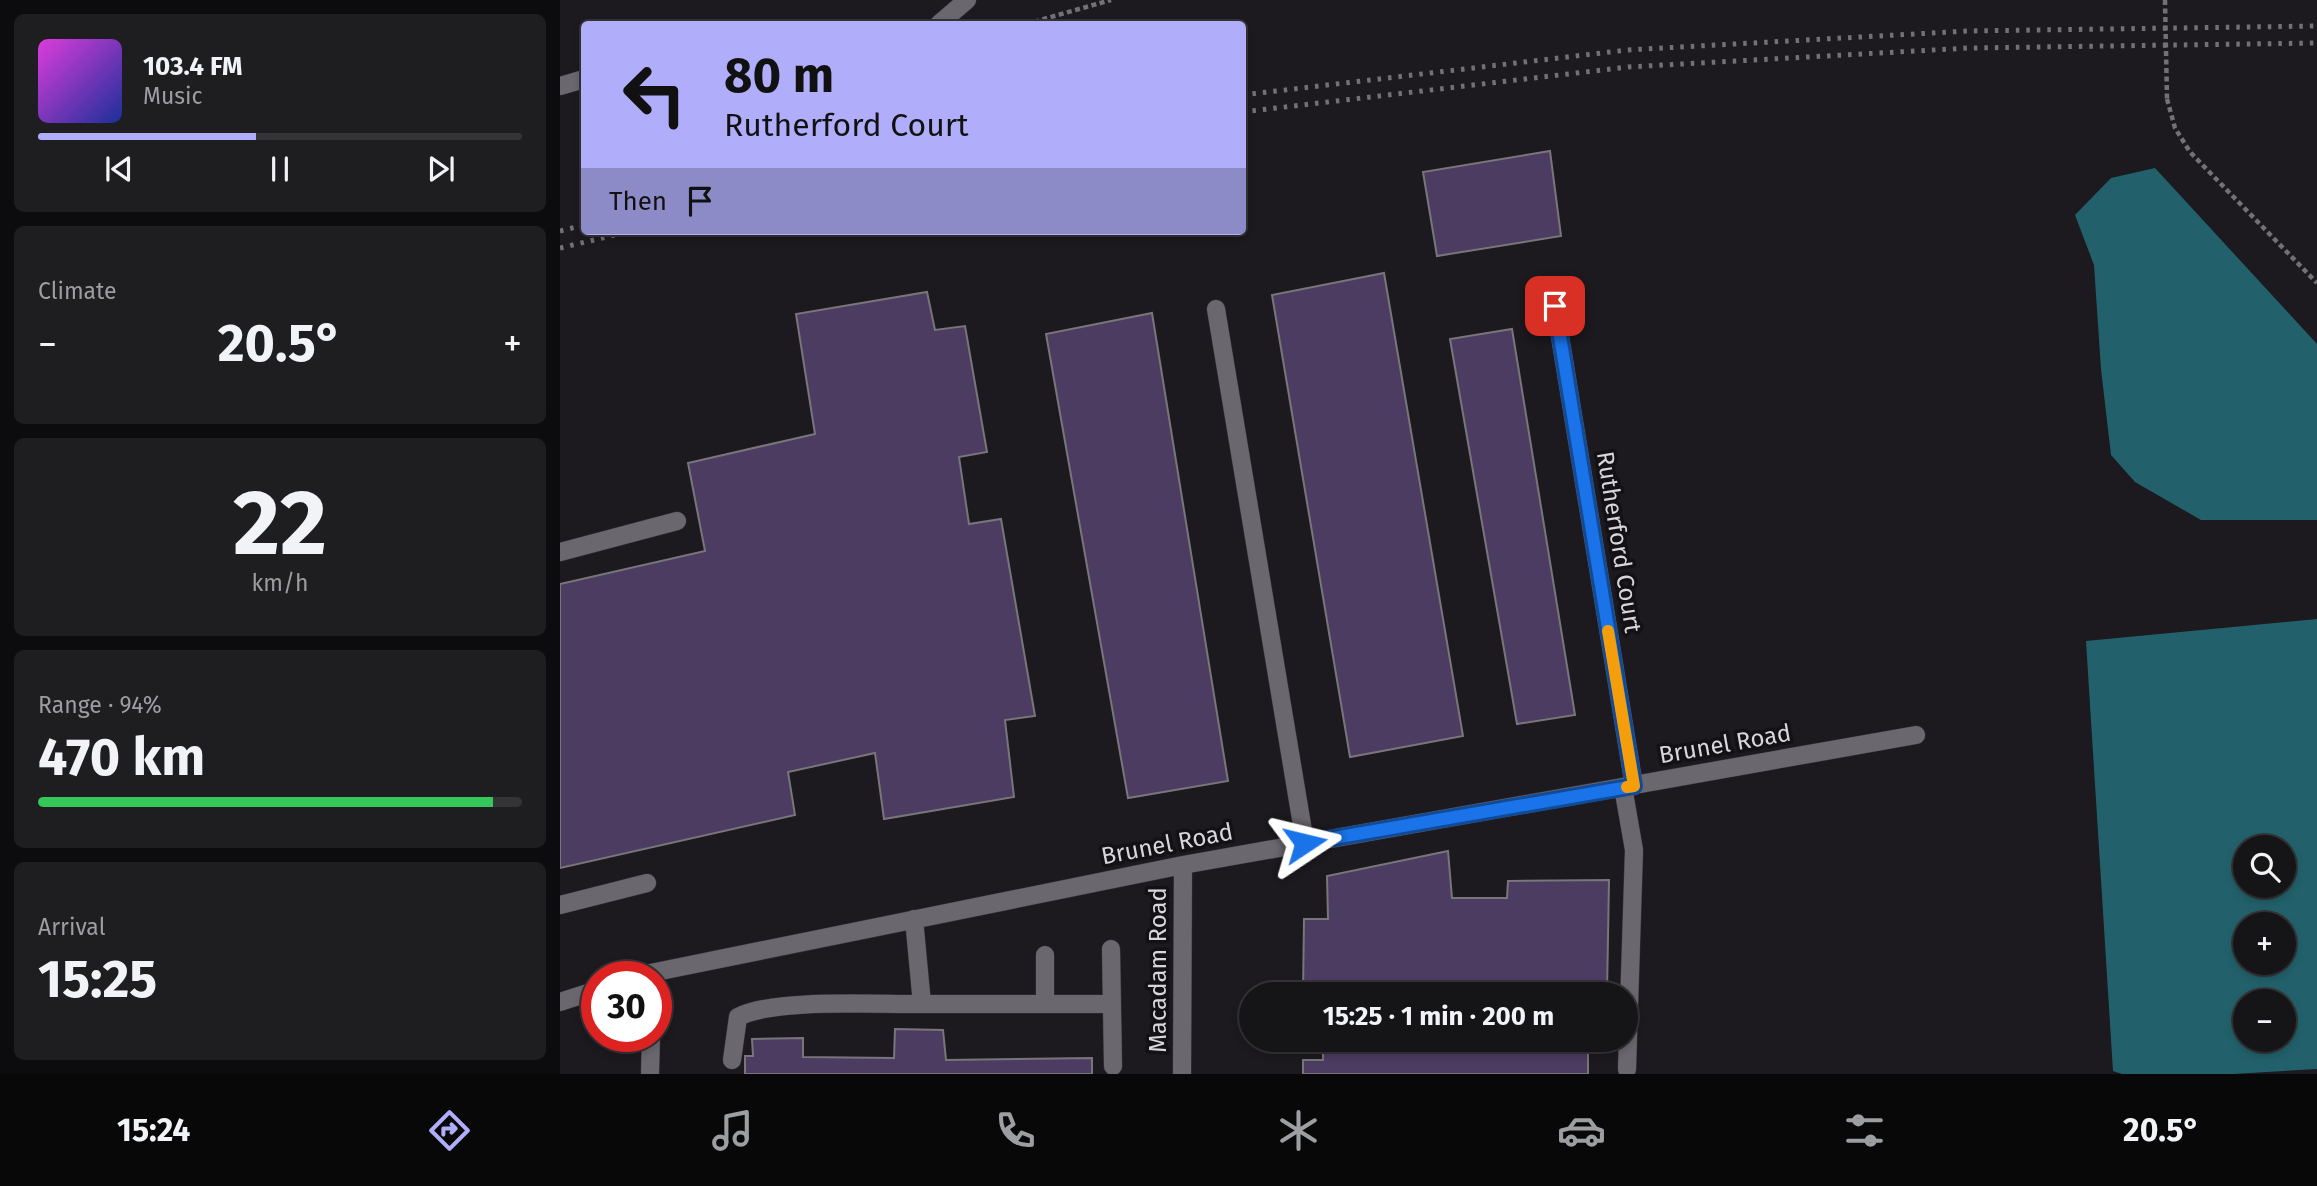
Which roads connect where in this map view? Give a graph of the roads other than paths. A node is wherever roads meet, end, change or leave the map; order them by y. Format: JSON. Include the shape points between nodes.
{"nodes":[{"id":1,"x":967,"y":0,"type":"edge"},
{"id":2,"x":942,"y":21,"type":"edge"},
{"id":3,"x":581,"y":80,"type":"edge"},
{"id":4,"x":560,"y":86,"type":"edge"},
{"id":5,"x":1555,"y":306,"type":"dead end"},
{"id":6,"x":1216,"y":309,"type":"dead end"},
{"id":7,"x":677,"y":521,"type":"dead end"},
{"id":8,"x":560,"y":552,"type":"edge"},
{"id":9,"x":1916,"y":735,"type":"dead end"},
{"id":10,"x":1628,"y":787,"type":"junction"},
{"id":11,"x":1305,"y":843,"type":"junction"},
{"id":12,"x":1183,"y":865,"type":"junction"},
{"id":13,"x":647,"y":883,"type":"dead end"},
{"id":14,"x":560,"y":905,"type":"edge"},
{"id":15,"x":914,"y":919,"type":"junction"},
{"id":16,"x":1111,"y":949,"type":"dead end"},
{"id":17,"x":1045,"y":955,"type":"dead end"},
{"id":18,"x":672,"y":970,"type":"edge"},
{"id":19,"x":581,"y":995,"type":"edge"},
{"id":20,"x":560,"y":1002,"type":"edge"},
{"id":21,"x":1111,"y":1003,"type":"junction"},
{"id":22,"x":922,"y":1004,"type":"junction"},
{"id":23,"x":1045,"y":1004,"type":"junction"},
{"id":24,"x":651,"y":1052,"type":"edge"},
{"id":25,"x":732,"y":1060,"type":"dead end"},
{"id":26,"x":1113,"y":1066,"type":"dead end"},
{"id":27,"x":1627,"y":1069,"type":"dead end"},
{"id":28,"x":650,"y":1074,"type":"edge"},
{"id":29,"x":1182,"y":1074,"type":"edge"}],
"edges":[{"from":1,"to":2,"type":"street"},
{"from":3,"to":4,"type":"street"},
{"from":5,"to":10,"type":"street","name":"Rutherford Court"},
{"from":6,"to":11,"type":"street"},
{"from":7,"to":8,"type":"street"},
{"from":9,"to":10,"type":"street","name":"Brunel Road"},
{"from":10,"to":11,"type":"street","name":"Brunel Road"},
{"from":10,"to":27,"type":"street","name":"Rutherford Court","via":[[1634,850]]},
{"from":11,"to":12,"type":"street","name":"Brunel Road"},
{"from":12,"to":15,"type":"street","name":"Brunel Road"},
{"from":12,"to":29,"type":"street","name":"Macadam Road"},
{"from":13,"to":14,"type":"street"},
{"from":15,"to":18,"type":"street","name":"Brunel Road"},
{"from":15,"to":22,"type":"street"},
{"from":16,"to":21,"type":"street"},
{"from":17,"to":23,"type":"street"},
{"from":19,"to":20,"type":"street"},
{"from":21,"to":23,"type":"street"},
{"from":21,"to":26,"type":"street"},
{"from":22,"to":23,"type":"street"},
{"from":22,"to":25,"type":"street","via":[[752,1009],[738,1017]]},
{"from":24,"to":28,"type":"street"}]}
